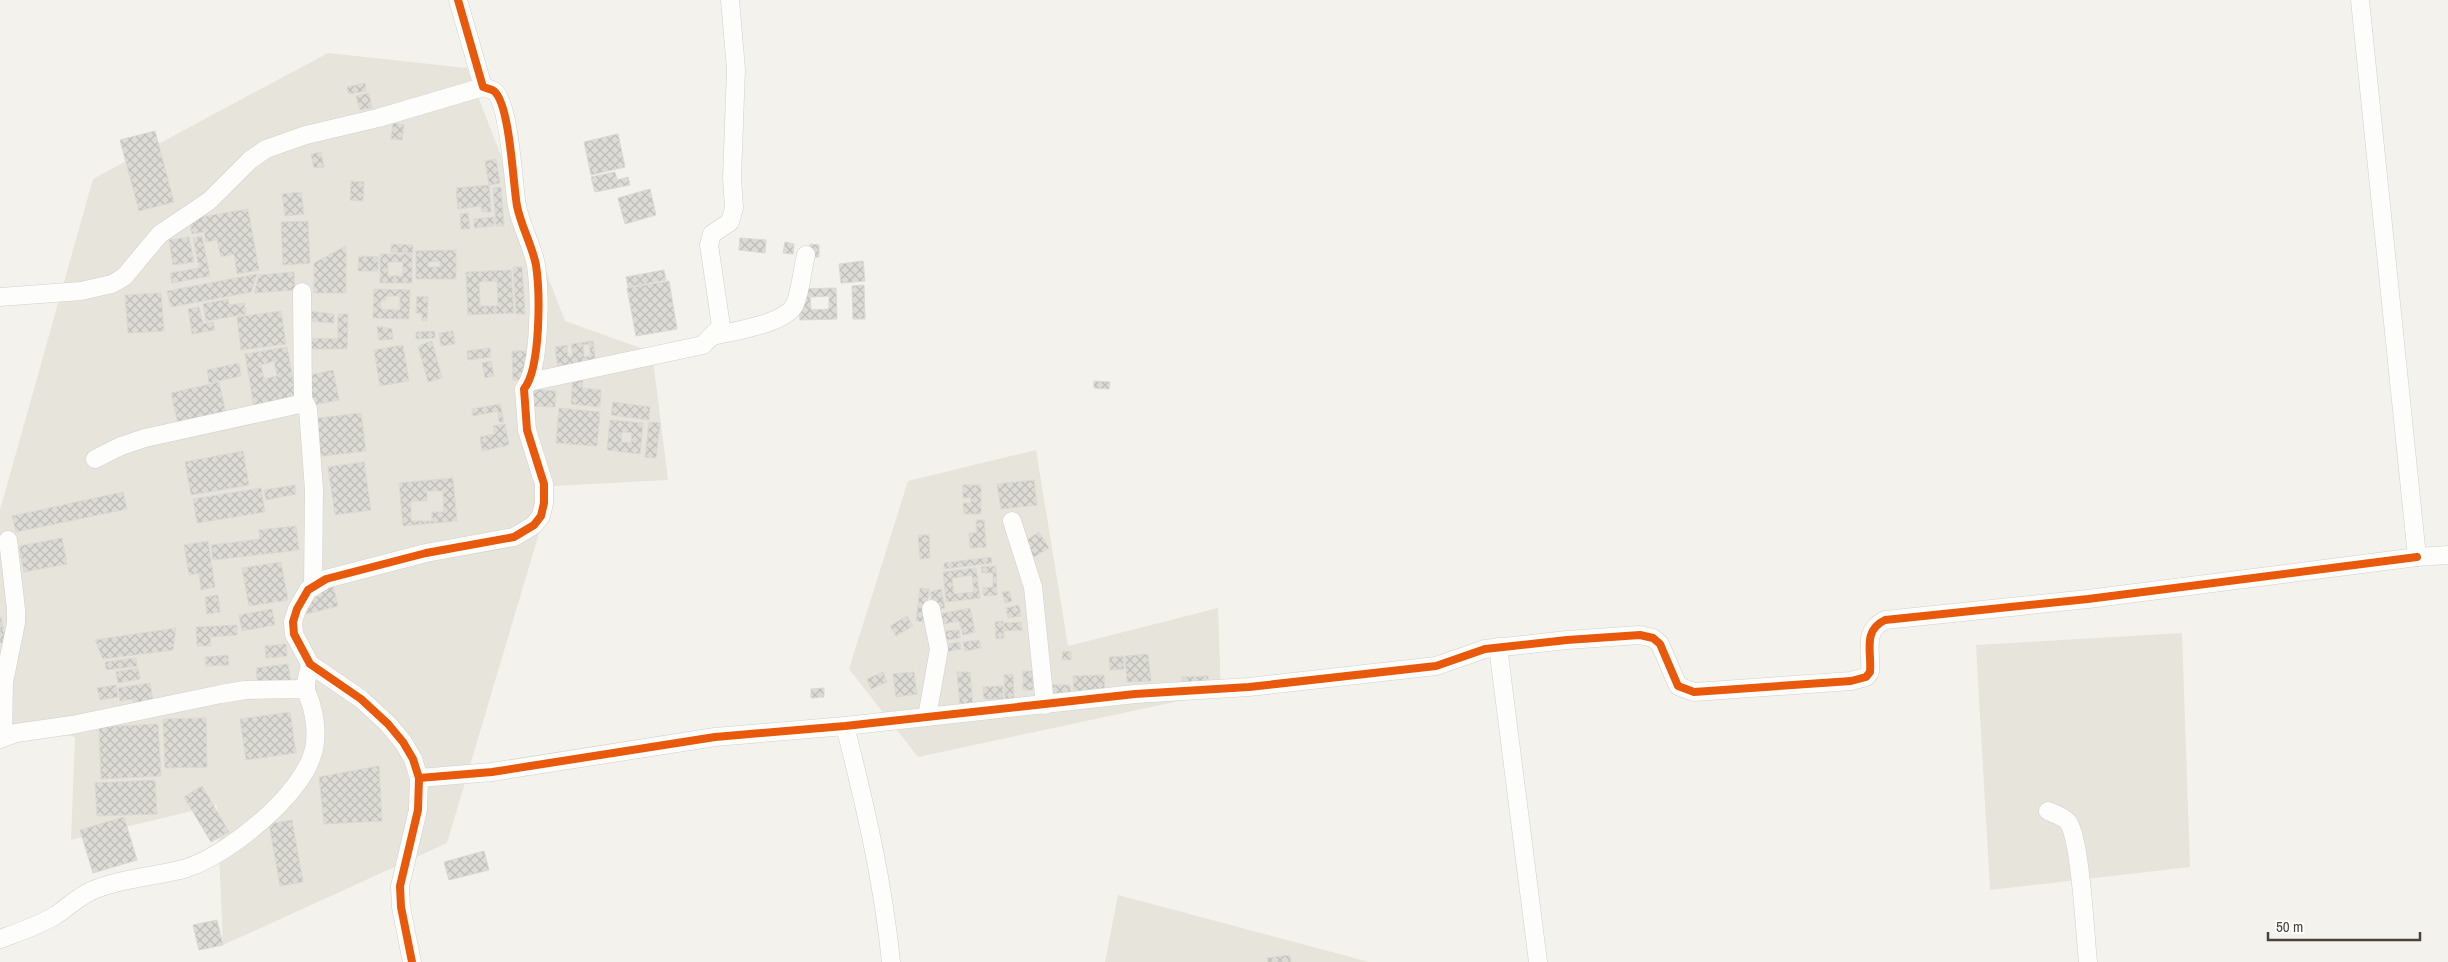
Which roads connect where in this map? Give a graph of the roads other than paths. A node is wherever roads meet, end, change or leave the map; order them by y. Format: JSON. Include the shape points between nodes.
{"nodes":[{"id":1,"x":458,"y":0,"type":"edge"},
{"id":2,"x":730,"y":0,"type":"edge"},
{"id":3,"x":2360,"y":0,"type":"edge"},
{"id":4,"x":483,"y":87,"type":"junction"},
{"id":5,"x":806,"y":255,"type":"dead end"},
{"id":6,"x":302,"y":292,"type":"dead end"},
{"id":7,"x":0,"y":297,"type":"edge"},
{"id":8,"x":713,"y":336,"type":"junction"},
{"id":9,"x":529,"y":382,"type":"junction"},
{"id":10,"x":303,"y":399,"type":"junction"},
{"id":11,"x":96,"y":459,"type":"dead end"},
{"id":12,"x":1012,"y":521,"type":"dead end"},
{"id":13,"x":8,"y":540,"type":"dead end"},
{"id":14,"x":2448,"y":554,"type":"edge"},
{"id":15,"x":2417,"y":557,"type":"junction"},
{"id":16,"x":313,"y":585,"type":"junction"},
{"id":17,"x":931,"y":609,"type":"dead end"},
{"id":18,"x":1498,"y":647,"type":"junction"},
{"id":19,"x":310,"y":664,"type":"junction"},
{"id":20,"x":306,"y":689,"type":"junction"},
{"id":21,"x":1045,"y":705,"type":"junction"},
{"id":22,"x":927,"y":718,"type":"junction"},
{"id":23,"x":845,"y":726,"type":"junction"},
{"id":24,"x":2,"y":738,"type":"edge"},
{"id":25,"x":419,"y":778,"type":"junction"},
{"id":26,"x":2048,"y":811,"type":"dead end"},
{"id":27,"x":0,"y":938,"type":"edge"},
{"id":28,"x":412,"y":962,"type":"edge"},
{"id":29,"x":891,"y":962,"type":"edge"},
{"id":30,"x":1538,"y":962,"type":"edge"},
{"id":31,"x":2088,"y":962,"type":"edge"}],
"edges":[{"from":1,"to":4,"type":"street"},
{"from":2,"to":8,"type":"street","via":[[736,70],[734,208],[730,222],[710,239],[721,318],[721,326]]},
{"from":3,"to":15,"type":"street"},
{"from":4,"to":7,"type":"street","via":[[306,135],[266,150],[250,160],[209,201],[160,234],[124,277],[112,284],[82,291]]},
{"from":4,"to":9,"type":"street","via":[[494,91],[501,103],[518,208],[536,263],[538,335]]},
{"from":5,"to":8,"type":"street","via":[[796,303],[784,317]]},
{"from":6,"to":10,"type":"street"},
{"from":8,"to":9,"type":"street","via":[[703,345]]},
{"from":9,"to":16,"type":"street","via":[[524,389],[527,430],[544,484],[541,516],[534,525],[514,536],[426,553]]},
{"from":10,"to":11,"type":"street","via":[[300,404],[144,438]]},
{"from":10,"to":16,"type":"street","via":[[308,409],[314,490]]},
{"from":12,"to":21,"type":"street","via":[[1033,587]]},
{"from":13,"to":24,"type":"street","via":[[16,623],[4,682]]},
{"from":14,"to":15,"type":"street"},
{"from":15,"to":18,"type":"street","via":[[2098,598],[1885,620],[1869,636],[1870,672],[1866,677],[1851,681],[1694,692],[1678,686],[1660,644],[1647,636]]},
{"from":16,"to":19,"type":"street","via":[[297,609],[294,622],[294,634]]},
{"from":17,"to":22,"type":"street","via":[[939,649]]},
{"from":18,"to":21,"type":"street","via":[[1436,666]]},
{"from":18,"to":30,"type":"street"},
{"from":19,"to":20,"type":"street"},
{"from":19,"to":25,"type":"street","via":[[360,699],[388,724],[413,759]]},
{"from":20,"to":24,"type":"street","via":[[245,690]]},
{"from":20,"to":27,"type":"street","via":[[316,727],[308,766],[281,801],[245,834],[206,861],[107,885],[77,899],[46,920]]},
{"from":21,"to":22,"type":"street"},
{"from":22,"to":23,"type":"street"},
{"from":23,"to":25,"type":"street","via":[[715,737],[492,772]]},
{"from":23,"to":29,"type":"street","via":[[870,822]]},
{"from":25,"to":28,"type":"street","via":[[416,824],[400,886]]},
{"from":26,"to":31,"type":"street","via":[[2068,822],[2076,842]]}]}
